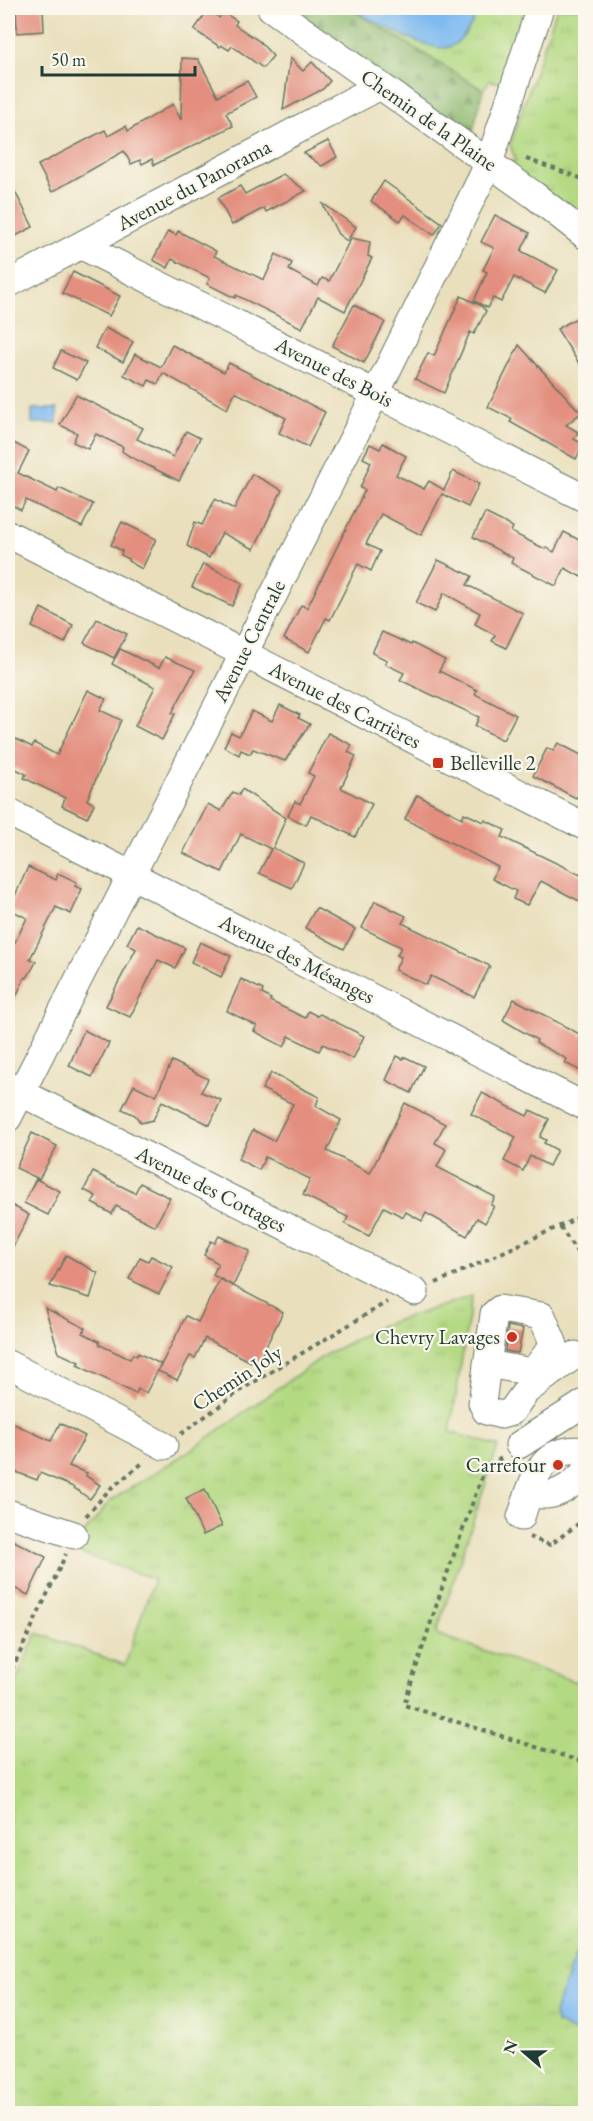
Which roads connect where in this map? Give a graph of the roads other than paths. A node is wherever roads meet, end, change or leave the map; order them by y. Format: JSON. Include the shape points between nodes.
{"nodes":[{"id":1,"x":271,"y":8,"type":"edge"},
{"id":2,"x":540,"y":8,"type":"edge"},
{"id":3,"x":380,"y":86,"type":"junction"},
{"id":4,"x":492,"y":155,"type":"junction"},
{"id":5,"x":585,"y":236,"type":"edge"},
{"id":6,"x":82,"y":246,"type":"junction"},
{"id":7,"x":8,"y":284,"type":"edge"},
{"id":8,"x":376,"y":393,"type":"junction"},
{"id":9,"x":585,"y":499,"type":"edge"},
{"id":10,"x":8,"y":534,"type":"edge"},
{"id":11,"x":243,"y":653,"type":"junction"},
{"id":12,"x":8,"y":812,"type":"edge"},
{"id":13,"x":585,"y":827,"type":"edge"},
{"id":14,"x":130,"y":873,"type":"junction"},
{"id":15,"x":14,"y":1089,"type":"edge"},
{"id":16,"x":585,"y":1107,"type":"edge"},
{"id":17,"x":8,"y":1118,"type":"edge"},
{"id":18,"x":415,"y":1292,"type":"road end"},
{"id":19,"x":488,"y":1356,"type":"junction"},
{"id":20,"x":8,"y":1364,"type":"edge"},
{"id":21,"x":564,"y":1377,"type":"edge"},
{"id":22,"x":500,"y":1424,"type":"junction"},
{"id":23,"x":164,"y":1446,"type":"road end"},
{"id":24,"x":585,"y":1453,"type":"edge"},
{"id":25,"x":585,"y":1460,"type":"edge"},
{"id":26,"x":585,"y":1471,"type":"edge"},
{"id":27,"x":8,"y":1513,"type":"edge"},
{"id":28,"x":525,"y":1515,"type":"junction"},
{"id":29,"x":74,"y":1535,"type":"road end"}],
"edges":[{"from":1,"to":3,"type":"street","name":"Chemin de la Plaine"},
{"from":2,"to":4,"type":"street","name":"Avenue Centrale"},
{"from":3,"to":4,"type":"street","name":"Chemin de la Plaine"},
{"from":3,"to":6,"type":"street","name":"Avenue du Panorama"},
{"from":4,"to":5,"type":"street","name":"Chemin de la Plaine"},
{"from":4,"to":8,"type":"street","name":"Avenue Centrale"},
{"from":6,"to":7,"type":"street","name":"Avenue du Panorama"},
{"from":6,"to":8,"type":"street","name":"Avenue des Bois"},
{"from":8,"to":9,"type":"street","name":"Avenue des Bois"},
{"from":8,"to":11,"type":"street","name":"Avenue Centrale"},
{"from":10,"to":11,"type":"street","name":"Avenue des Carrières"},
{"from":11,"to":13,"type":"street","name":"Avenue des Carrières"},
{"from":11,"to":14,"type":"street","name":"Avenue Centrale"},
{"from":12,"to":14,"type":"street","name":"Avenue des Mésanges"},
{"from":14,"to":15,"type":"street","name":"Avenue Centrale"},
{"from":14,"to":16,"type":"street","name":"Avenue des Mésanges"},
{"from":15,"to":17,"type":"street","name":"Avenue Centrale"},
{"from":15,"to":18,"type":"street","name":"Avenue des Cottages"},
{"from":19,"to":21,"type":"street","via":[[535,1356]]},
{"from":19,"to":21,"type":"street","via":[[493,1322],[539,1330]]},
{"from":19,"to":22,"type":"street","via":[[482,1402]]},
{"from":20,"to":23,"type":"street"},
{"from":21,"to":22,"type":"street","via":[[526,1391]]},
{"from":21,"to":22,"type":"street","via":[[544,1429]]},
{"from":24,"to":28,"type":"street","via":[[561,1450],[544,1462]]},
{"from":25,"to":28,"type":"street","via":[[547,1487]]},
{"from":26,"to":28,"type":"street","via":[[553,1496],[541,1497]]},
{"from":27,"to":29,"type":"street"}]}
